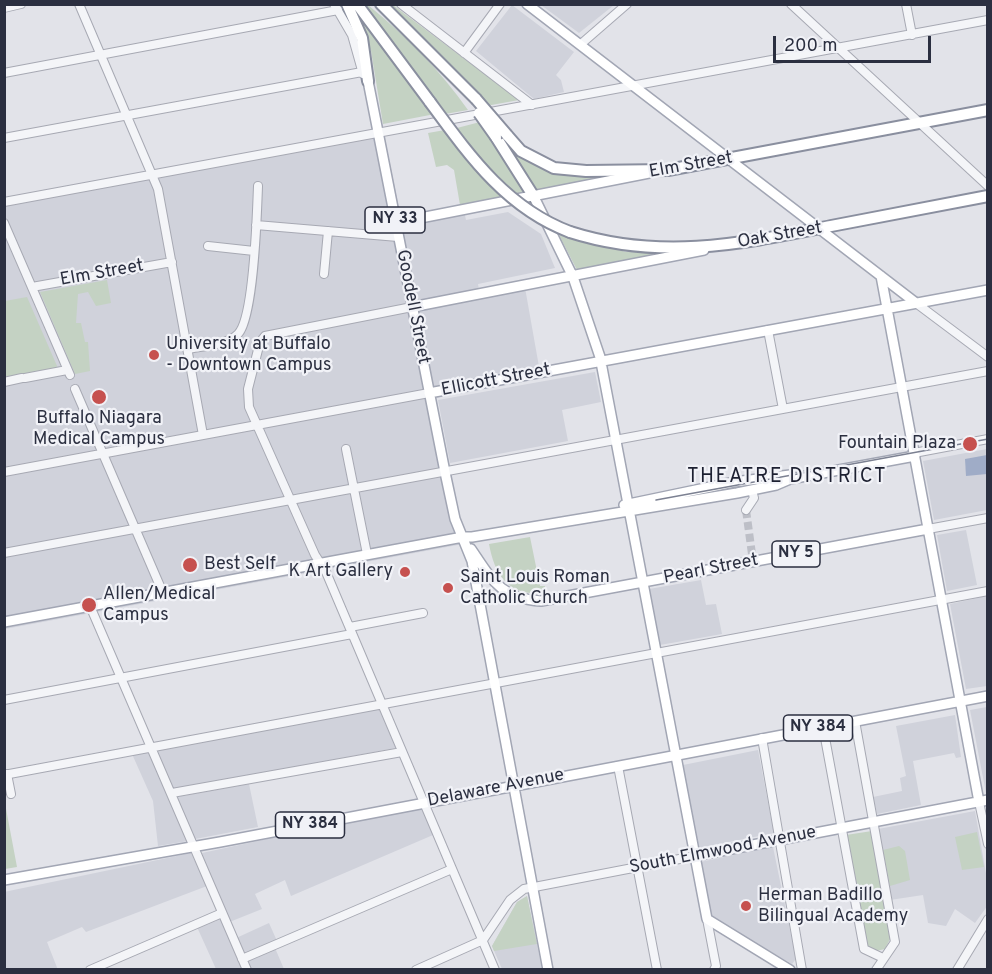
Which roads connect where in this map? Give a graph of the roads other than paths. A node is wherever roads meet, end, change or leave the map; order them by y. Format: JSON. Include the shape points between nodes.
{"nodes":[{"id":1,"x":21,"y":4,"type":"edge"},
{"id":2,"x":79,"y":4,"type":"edge"},
{"id":3,"x":357,"y":4,"type":"edge"},
{"id":4,"x":381,"y":4,"type":"edge"},
{"id":5,"x":401,"y":4,"type":"edge"},
{"id":6,"x":500,"y":4,"type":"edge"},
{"id":7,"x":527,"y":4,"type":"edge"},
{"id":8,"x":627,"y":4,"type":"edge"},
{"id":9,"x":791,"y":4,"type":"edge"},
{"id":10,"x":906,"y":4,"type":"edge"},
{"id":11,"x":340,"y":6,"type":"edge"},
{"id":12,"x":4,"y":8,"type":"edge"},
{"id":13,"x":987,"y":20,"type":"edge"},
{"id":14,"x":912,"y":34,"type":"junction"},
{"id":15,"x":581,"y":44,"type":"junction"},
{"id":16,"x":838,"y":48,"type":"junction"},
{"id":17,"x":464,"y":53,"type":"junction"},
{"id":18,"x":101,"y":55,"type":"junction"},
{"id":19,"x":4,"y":73,"type":"edge"},
{"id":20,"x":365,"y":76,"type":"junction"},
{"id":21,"x":634,"y":86,"type":"junction"},
{"id":22,"x":532,"y":105,"type":"junction"},
{"id":23,"x":987,"y":110,"type":"edge"},
{"id":24,"x":127,"y":115,"type":"junction"},
{"id":25,"x":919,"y":123,"type":"junction"},
{"id":26,"x":378,"y":134,"type":"junction"},
{"id":27,"x":502,"y":136,"type":"junction"},
{"id":28,"x":4,"y":138,"type":"edge"},
{"id":29,"x":730,"y":159,"type":"junction"},
{"id":30,"x":668,"y":170,"type":"junction"},
{"id":31,"x":153,"y":175,"type":"junction"},
{"id":32,"x":258,"y":186,"type":"dead end"},
{"id":33,"x":987,"y":186,"type":"edge"},
{"id":34,"x":987,"y":196,"type":"edge"},
{"id":35,"x":534,"y":197,"type":"junction"},
{"id":36,"x":4,"y":202,"type":"edge"},
{"id":37,"x":4,"y":223,"type":"edge"},
{"id":38,"x":395,"y":223,"type":"junction"},
{"id":39,"x":256,"y":225,"type":"junction"},
{"id":40,"x":820,"y":229,"type":"junction"},
{"id":41,"x":328,"y":231,"type":"junction"},
{"id":42,"x":398,"y":237,"type":"junction"},
{"id":43,"x":208,"y":246,"type":"dead end"},
{"id":44,"x":718,"y":247,"type":"junction"},
{"id":45,"x":254,"y":251,"type":"junction"},
{"id":46,"x":172,"y":262,"type":"junction"},
{"id":47,"x":324,"y":274,"type":"dead end"},
{"id":48,"x":881,"y":276,"type":"junction"},
{"id":49,"x":573,"y":277,"type":"junction"},
{"id":50,"x":32,"y":287,"type":"junction"},
{"id":51,"x":987,"y":290,"type":"edge"},
{"id":52,"x":916,"y":303,"type":"junction"},
{"id":53,"x":412,"y":307,"type":"junction"},
{"id":54,"x":887,"y":308,"type":"junction"},
{"id":55,"x":768,"y":330,"type":"junction"},
{"id":56,"x":189,"y":349,"type":"junction"},
{"id":57,"x":987,"y":357,"type":"edge"},
{"id":58,"x":601,"y":362,"type":"junction"},
{"id":59,"x":987,"y":371,"type":"edge"},
{"id":60,"x":4,"y":382,"type":"edge"},
{"id":61,"x":902,"y":387,"type":"junction"},
{"id":62,"x":75,"y":389,"type":"dead end"},
{"id":63,"x":429,"y":393,"type":"junction"},
{"id":64,"x":783,"y":409,"type":"junction"},
{"id":65,"x":259,"y":425,"type":"junction"},
{"id":66,"x":203,"y":435,"type":"junction"},
{"id":67,"x":616,"y":440,"type":"junction"},
{"id":68,"x":987,"y":441,"type":"edge"},
{"id":69,"x":346,"y":449,"type":"dead end"},
{"id":70,"x":103,"y":453,"type":"junction"},
{"id":71,"x":915,"y":455,"type":"junction"},
{"id":72,"x":445,"y":471,"type":"junction"},
{"id":73,"x":4,"y":472,"type":"edge"},
{"id":74,"x":354,"y":488,"type":"junction"},
{"id":75,"x":753,"y":494,"type":"dead end"},
{"id":76,"x":291,"y":500,"type":"junction"},
{"id":77,"x":629,"y":507,"type":"junction"},
{"id":78,"x":746,"y":510,"type":"tunnel mouth"},
{"id":79,"x":987,"y":518,"type":"edge"},
{"id":80,"x":135,"y":529,"type":"junction"},
{"id":81,"x":928,"y":529,"type":"junction"},
{"id":82,"x":463,"y":537,"type":"junction"},
{"id":83,"x":4,"y":553,"type":"edge"},
{"id":84,"x":367,"y":554,"type":"junction"},
{"id":85,"x":320,"y":563,"type":"junction"},
{"id":86,"x":644,"y":583,"type":"junction"},
{"id":87,"x":987,"y":591,"type":"edge"},
{"id":88,"x":163,"y":593,"type":"junction"},
{"id":89,"x":941,"y":599,"type":"junction"},
{"id":90,"x":90,"y":606,"type":"junction"},
{"id":91,"x":423,"y":613,"type":"dead end"},
{"id":92,"x":4,"y":622,"type":"edge"},
{"id":93,"x":351,"y":631,"type":"junction"},
{"id":94,"x":657,"y":653,"type":"junction"},
{"id":95,"x":121,"y":677,"type":"junction"},
{"id":96,"x":495,"y":683,"type":"junction"},
{"id":97,"x":987,"y":696,"type":"edge"},
{"id":98,"x":4,"y":700,"type":"edge"},
{"id":99,"x":960,"y":701,"type":"junction"},
{"id":100,"x":382,"y":704,"type":"junction"},
{"id":101,"x":855,"y":721,"type":"junction"},
{"id":102,"x":823,"y":727,"type":"junction"},
{"id":103,"x":762,"y":738,"type":"junction"},
{"id":104,"x":151,"y":746,"type":"junction"},
{"id":105,"x":402,"y":752,"type":"junction"},
{"id":106,"x":676,"y":755,"type":"junction"},
{"id":107,"x":618,"y":766,"type":"junction"},
{"id":108,"x":6,"y":774,"type":"edge"},
{"id":109,"x":514,"y":786,"type":"junction"},
{"id":110,"x":172,"y":793,"type":"junction"},
{"id":111,"x":11,"y":794,"type":"dead end"},
{"id":112,"x":983,"y":801,"type":"edge"},
{"id":113,"x":424,"y":803,"type":"junction"},
{"id":114,"x":874,"y":822,"type":"junction"},
{"id":115,"x":842,"y":828,"type":"junction"},
{"id":116,"x":780,"y":841,"type":"junction"},
{"id":117,"x":987,"y":844,"type":"edge"},
{"id":118,"x":195,"y":847,"type":"junction"},
{"id":119,"x":695,"y":856,"type":"junction"},
{"id":120,"x":637,"y":867,"type":"junction"},
{"id":121,"x":452,"y":869,"type":"junction"},
{"id":122,"x":4,"y":880,"type":"edge"},
{"id":123,"x":533,"y":887,"type":"junction"},
{"id":124,"x":222,"y":913,"type":"junction"},
{"id":125,"x":987,"y":919,"type":"edge"},
{"id":126,"x":707,"y":920,"type":"junction"},
{"id":127,"x":483,"y":940,"type":"junction"},
{"id":128,"x":882,"y":958,"type":"junction"},
{"id":129,"x":242,"y":959,"type":"junction"},
{"id":130,"x":90,"y":969,"type":"edge"},
{"id":131,"x":245,"y":969,"type":"edge"},
{"id":132,"x":416,"y":969,"type":"edge"},
{"id":133,"x":495,"y":969,"type":"edge"},
{"id":134,"x":548,"y":969,"type":"edge"},
{"id":135,"x":657,"y":969,"type":"edge"},
{"id":136,"x":714,"y":969,"type":"edge"},
{"id":137,"x":790,"y":969,"type":"edge"},
{"id":138,"x":802,"y":969,"type":"edge"},
{"id":139,"x":876,"y":969,"type":"edge"},
{"id":140,"x":957,"y":969,"type":"edge"}],
"edges":[{"from":1,"to":12,"type":"street"},
{"from":2,"to":18,"type":"street"},
{"from":3,"to":44,"type":"highway","bridge":true,"via":[[472,159],[503,192],[536,217],[608,244],[651,249]]},
{"from":4,"to":27,"type":"highway","bridge":true,"via":[[476,99]]},
{"from":5,"to":17,"type":"street"},
{"from":6,"to":17,"type":"street"},
{"from":7,"to":15,"type":"main road"},
{"from":8,"to":15,"type":"street"},
{"from":9,"to":16,"type":"street"},
{"from":10,"to":14,"type":"street"},
{"from":11,"to":18,"type":"street"},
{"from":11,"to":20,"type":"highway","number":"NY 33","via":[[362,38]]},
{"from":13,"to":14,"type":"street"},
{"from":14,"to":16,"type":"street"},
{"from":15,"to":21,"type":"main road"},
{"from":16,"to":21,"type":"street"},
{"from":16,"to":25,"type":"street"},
{"from":17,"to":22,"type":"street"},
{"from":18,"to":19,"type":"street"},
{"from":18,"to":24,"type":"street"},
{"from":20,"to":24,"type":"street"},
{"from":20,"to":26,"type":"main road","name":"Goodell Street","number":"NY 33"},
{"from":21,"to":22,"type":"street"},
{"from":21,"to":29,"type":"main road"},
{"from":22,"to":26,"type":"street"},
{"from":23,"to":25,"type":"highway","name":"Elm Street"},
{"from":24,"to":28,"type":"street"},
{"from":24,"to":31,"type":"street"},
{"from":25,"to":29,"type":"highway","name":"Elm Street"},
{"from":25,"to":33,"type":"street"},
{"from":26,"to":31,"type":"street"},
{"from":26,"to":38,"type":"main road","name":"Goodell Street","number":"NY 33"},
{"from":27,"to":30,"type":"highway","via":[[554,168]]},
{"from":27,"to":35,"type":"highway"},
{"from":29,"to":30,"type":"highway","name":"Elm Street"},
{"from":29,"to":40,"type":"main road"},
{"from":30,"to":35,"type":"main road","name":"Elm Street"},
{"from":31,"to":36,"type":"street"},
{"from":31,"to":46,"type":"street"},
{"from":32,"to":39,"type":"street"},
{"from":34,"to":40,"type":"highway","name":"Oak Street"},
{"from":35,"to":38,"type":"main road","name":"Elm Street"},
{"from":35,"to":49,"type":"main road"},
{"from":37,"to":50,"type":"street"},
{"from":38,"to":42,"type":"main road","name":"Goodell Street","number":"NY 33"},
{"from":39,"to":41,"type":"street"},
{"from":39,"to":45,"type":"street"},
{"from":40,"to":44,"type":"highway","name":"Oak Street"},
{"from":40,"to":48,"type":"main road"},
{"from":41,"to":42,"type":"street"},
{"from":41,"to":47,"type":"street"},
{"from":42,"to":53,"type":"main road","name":"Goodell Street","number":"NY 33"},
{"from":43,"to":45,"type":"street"},
{"from":44,"to":49,"type":"main road","name":"Oak Street"},
{"from":45,"to":56,"type":"street","via":[[248,303],[238,334]]},
{"from":46,"to":50,"type":"street","name":"Elm Street"},
{"from":46,"to":56,"type":"street"},
{"from":48,"to":52,"type":"main road"},
{"from":48,"to":54,"type":"main road"},
{"from":49,"to":53,"type":"main road","name":"Oak Street"},
{"from":49,"to":58,"type":"main road"},
{"from":50,"to":60,"type":"street","via":[[69,373]]},
{"from":51,"to":52,"type":"main road","name":"Ellicott Street"},
{"from":52,"to":54,"type":"main road","name":"Ellicott Street"},
{"from":52,"to":57,"type":"street"},
{"from":53,"to":63,"type":"main road","name":"Goodell Street","number":"NY 33"},
{"from":53,"to":65,"type":"street","via":[[265,336],[257,351],[247,396]]},
{"from":54,"to":55,"type":"main road","name":"Ellicott Street"},
{"from":54,"to":61,"type":"main road"},
{"from":55,"to":58,"type":"main road","name":"Ellicott Street"},
{"from":55,"to":64,"type":"street"},
{"from":56,"to":66,"type":"street"},
{"from":58,"to":63,"type":"main road","name":"Ellicott Street"},
{"from":58,"to":67,"type":"main road"},
{"from":59,"to":61,"type":"street"},
{"from":61,"to":64,"type":"street"},
{"from":61,"to":71,"type":"main road"},
{"from":62,"to":70,"type":"street"},
{"from":63,"to":65,"type":"street","name":"Ellicott Street"},
{"from":63,"to":72,"type":"main road","name":"Goodell Street","number":"NY 5"},
{"from":64,"to":67,"type":"street"},
{"from":65,"to":66,"type":"street","name":"Ellicott Street"},
{"from":65,"to":76,"type":"street"},
{"from":66,"to":70,"type":"street","name":"Ellicott Street"},
{"from":67,"to":72,"type":"street"},
{"from":67,"to":77,"type":"main road"},
{"from":68,"to":71,"type":"street"},
{"from":69,"to":74,"type":"street"},
{"from":70,"to":73,"type":"street","name":"Ellicott Street"},
{"from":70,"to":80,"type":"street"},
{"from":71,"to":77,"type":"main road","via":[[655,496]]},
{"from":71,"to":77,"type":"main road","via":[[737,493],[656,507]]},
{"from":71,"to":81,"type":"main road"},
{"from":72,"to":74,"type":"street"},
{"from":72,"to":82,"type":"main road","name":"Goodell Street","number":"NY 5"},
{"from":74,"to":76,"type":"street"},
{"from":74,"to":84,"type":"street"},
{"from":75,"to":78,"type":"street"},
{"from":76,"to":80,"type":"street"},
{"from":76,"to":85,"type":"street"},
{"from":77,"to":82,"type":"main road"},
{"from":77,"to":86,"type":"main road"},
{"from":79,"to":81,"type":"street","name":"Pearl Street"},
{"from":80,"to":83,"type":"street"},
{"from":80,"to":88,"type":"street"},
{"from":81,"to":86,"type":"main road","name":"Pearl Street","number":"NY 5","via":[[753,558]]},
{"from":81,"to":89,"type":"main road"},
{"from":82,"to":84,"type":"main road"},
{"from":82,"to":86,"type":"main road","name":"Pearl Street","number":"NY 5","via":[[494,582],[516,598],[541,601]]},
{"from":82,"to":96,"type":"main road","via":[[472,561]]},
{"from":84,"to":85,"type":"main road"},
{"from":85,"to":88,"type":"main road"},
{"from":85,"to":93,"type":"street"},
{"from":86,"to":94,"type":"main road"},
{"from":87,"to":89,"type":"street"},
{"from":88,"to":90,"type":"main road"},
{"from":89,"to":94,"type":"street"},
{"from":89,"to":99,"type":"main road"},
{"from":90,"to":92,"type":"main road"},
{"from":90,"to":95,"type":"street"},
{"from":91,"to":93,"type":"street"},
{"from":93,"to":95,"type":"street"},
{"from":93,"to":100,"type":"street"},
{"from":94,"to":96,"type":"street"},
{"from":94,"to":106,"type":"main road"},
{"from":95,"to":98,"type":"street"},
{"from":95,"to":104,"type":"street"},
{"from":96,"to":100,"type":"street"},
{"from":96,"to":109,"type":"main road"},
{"from":97,"to":99,"type":"main road","name":"Delaware Avenue","number":"NY 384"},
{"from":99,"to":101,"type":"main road","name":"Delaware Avenue","number":"NY 384"},
{"from":99,"to":112,"type":"main road"},
{"from":100,"to":104,"type":"street"},
{"from":100,"to":105,"type":"street"},
{"from":101,"to":102,"type":"main road","name":"Delaware Avenue","number":"NY 384"},
{"from":101,"to":114,"type":"street"},
{"from":102,"to":103,"type":"main road","name":"Delaware Avenue","number":"NY 384"},
{"from":102,"to":115,"type":"street"},
{"from":103,"to":106,"type":"main road","name":"Delaware Avenue","number":"NY 384"},
{"from":103,"to":116,"type":"street"},
{"from":104,"to":108,"type":"street"},
{"from":104,"to":110,"type":"street"},
{"from":105,"to":110,"type":"street"},
{"from":105,"to":113,"type":"street"},
{"from":106,"to":107,"type":"main road","name":"Delaware Avenue","number":"NY 384"},
{"from":106,"to":119,"type":"main road"},
{"from":107,"to":109,"type":"main road","name":"Delaware Avenue","number":"NY 384"},
{"from":107,"to":120,"type":"street"},
{"from":108,"to":111,"type":"street"},
{"from":109,"to":113,"type":"main road","name":"Delaware Avenue","number":"NY 384"},
{"from":109,"to":123,"type":"main road"},
{"from":110,"to":118,"type":"street"},
{"from":112,"to":114,"type":"main road","name":"South Elmwood Avenue"},
{"from":112,"to":117,"type":"street"},
{"from":113,"to":118,"type":"main road","name":"Delaware Avenue","number":"NY 384"},
{"from":113,"to":121,"type":"street"},
{"from":114,"to":115,"type":"main road","name":"South Elmwood Avenue"},
{"from":114,"to":128,"type":"street","via":[[895,942]]},
{"from":115,"to":116,"type":"main road","name":"South Elmwood Avenue"},
{"from":115,"to":128,"type":"street","via":[[864,949]]},
{"from":116,"to":119,"type":"main road","name":"South Elmwood Avenue"},
{"from":116,"to":138,"type":"street"},
{"from":118,"to":122,"type":"main road","name":"Delaware Avenue","number":"NY 384"},
{"from":118,"to":124,"type":"street"},
{"from":119,"to":120,"type":"street","name":"South Elmwood Avenue"},
{"from":119,"to":126,"type":"main road"},
{"from":120,"to":123,"type":"street","name":"South Elmwood Avenue"},
{"from":120,"to":135,"type":"street"},
{"from":121,"to":127,"type":"street"},
{"from":121,"to":129,"type":"street"},
{"from":123,"to":127,"type":"street","name":"South Elmwood Avenue","via":[[518,892],[510,900]]},
{"from":123,"to":134,"type":"main road"},
{"from":124,"to":129,"type":"street"},
{"from":124,"to":130,"type":"street"},
{"from":125,"to":140,"type":"street"},
{"from":126,"to":136,"type":"street"},
{"from":126,"to":137,"type":"main road"},
{"from":127,"to":132,"type":"street"},
{"from":127,"to":133,"type":"street"},
{"from":128,"to":139,"type":"street"},
{"from":129,"to":131,"type":"street"}]}
